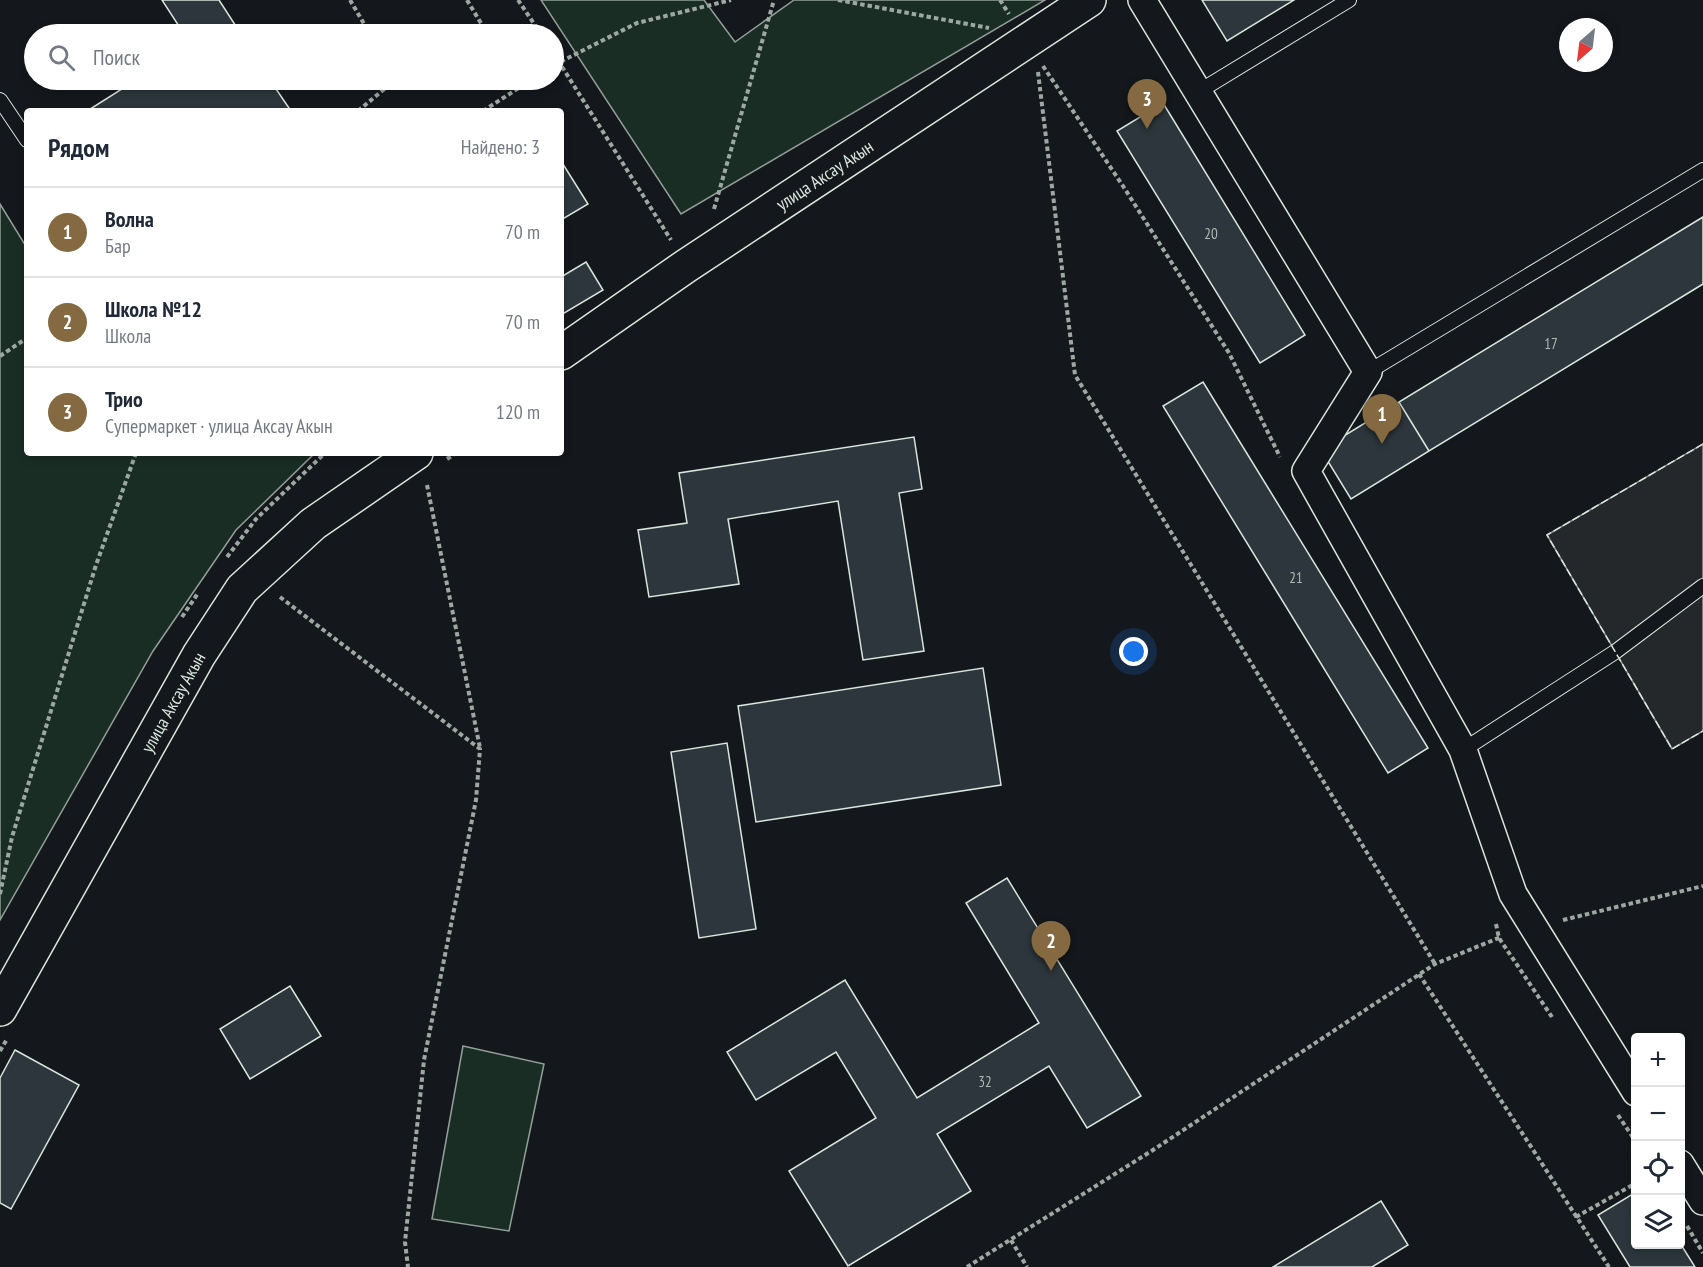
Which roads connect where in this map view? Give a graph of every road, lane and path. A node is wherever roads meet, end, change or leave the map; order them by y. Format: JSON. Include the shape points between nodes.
{"nodes":[{"id":1,"x":350,"y":0,"type":"edge"},
{"id":2,"x":466,"y":0,"type":"edge"},
{"id":3,"x":518,"y":0,"type":"edge"},
{"id":4,"x":731,"y":0,"type":"edge"},
{"id":5,"x":774,"y":0,"type":"edge"},
{"id":6,"x":838,"y":0,"type":"edge"},
{"id":7,"x":1000,"y":0,"type":"edge"},
{"id":8,"x":1089,"y":0,"type":"edge"},
{"id":9,"x":1142,"y":0,"type":"edge"},
{"id":10,"x":1349,"y":0,"type":"edge"},
{"id":11,"x":364,"y":24,"type":"edge"},
{"id":12,"x":481,"y":24,"type":"edge"},
{"id":13,"x":534,"y":24,"type":"edge"},
{"id":14,"x":990,"y":28,"type":"dead end"},
{"id":15,"x":1032,"y":49,"type":"junction"},
{"id":16,"x":564,"y":59,"type":"edge"},
{"id":17,"x":564,"y":71,"type":"edge"},
{"id":18,"x":383,"y":90,"type":"edge"},
{"id":19,"x":516,"y":90,"type":"edge"},
{"id":20,"x":1198,"y":92,"type":"junction"},
{"id":21,"x":0,"y":100,"type":"edge"},
{"id":22,"x":362,"y":108,"type":"edge"},
{"id":23,"x":488,"y":108,"type":"edge"},
{"id":24,"x":24,"y":136,"type":"edge"},
{"id":25,"x":1703,"y":170,"type":"edge"},
{"id":26,"x":714,"y":210,"type":"dead end"},
{"id":27,"x":674,"y":245,"type":"dead end"},
{"id":28,"x":24,"y":340,"type":"edge"},
{"id":29,"x":564,"y":351,"type":"edge"},
{"id":30,"x":0,"y":356,"type":"edge"},
{"id":31,"x":1368,"y":372,"type":"junction"},
{"id":32,"x":135,"y":456,"type":"edge"},
{"id":33,"x":448,"y":456,"type":"edge"},
{"id":34,"x":427,"y":464,"type":"edge"},
{"id":35,"x":1283,"y":464,"type":"dead end"},
{"id":36,"x":1703,"y":586,"type":"edge"},
{"id":37,"x":284,"y":591,"type":"dead end"},
{"id":38,"x":279,"y":596,"type":"junction"},
{"id":39,"x":273,"y":604,"type":"dead end"},
{"id":40,"x":480,"y":749,"type":"junction"},
{"id":41,"x":1463,"y":750,"type":"junction"},
{"id":42,"x":1703,"y":886,"type":"edge"},
{"id":43,"x":0,"y":894,"type":"edge"},
{"id":44,"x":1493,"y":916,"type":"dead end"},
{"id":45,"x":1533,"y":928,"type":"junction"},
{"id":46,"x":1500,"y":938,"type":"junction"},
{"id":47,"x":1435,"y":964,"type":"junction"},
{"id":48,"x":1419,"y":974,"type":"junction"},
{"id":49,"x":6,"y":1020,"type":"edge"},
{"id":50,"x":0,"y":1051,"type":"edge"},
{"id":51,"x":1632,"y":1087,"type":"edge"},
{"id":52,"x":1685,"y":1171,"type":"edge"},
{"id":53,"x":1631,"y":1185,"type":"edge"},
{"id":54,"x":1701,"y":1194,"type":"edge"},
{"id":55,"x":1576,"y":1217,"type":"junction"},
{"id":56,"x":1686,"y":1224,"type":"dead end"},
{"id":57,"x":1011,"y":1239,"type":"junction"},
{"id":58,"x":1703,"y":1253,"type":"edge"},
{"id":59,"x":408,"y":1267,"type":"edge"},
{"id":60,"x":967,"y":1267,"type":"edge"},
{"id":61,"x":1027,"y":1267,"type":"edge"},
{"id":62,"x":1609,"y":1267,"type":"edge"}],
"edges":[{"from":1,"to":11,"type":"path"},
{"from":2,"to":12,"type":"path"},
{"from":3,"to":13,"type":"path"},
{"from":4,"to":16,"type":"path","via":[[637,23]]},
{"from":5,"to":26,"type":"path"},
{"from":6,"to":14,"type":"path"},
{"from":7,"to":15,"type":"path"},
{"from":8,"to":15,"type":"street","name":"улица Аксау Акын"},
{"from":9,"to":20,"type":"street"},
{"from":10,"to":20,"type":"lane"},
{"from":15,"to":29,"type":"street","name":"улица Аксау Акын","via":[[686,266]]},
{"from":15,"to":35,"type":"path","via":[[1229,353]]},
{"from":15,"to":47,"type":"path","via":[[1075,375]]},
{"from":17,"to":27,"type":"path"},
{"from":18,"to":22,"type":"path"},
{"from":19,"to":23,"type":"path"},
{"from":20,"to":31,"type":"street"},
{"from":21,"to":24,"type":"lane"},
{"from":25,"to":31,"type":"lane"},
{"from":28,"to":30,"type":"path"},
{"from":31,"to":41,"type":"street","via":[[1306,471]]},
{"from":32,"to":43,"type":"path","via":[[96,565],[12,837]]},
{"from":33,"to":34,"type":"path"},
{"from":34,"to":40,"type":"path"},
{"from":34,"to":49,"type":"street","name":"улица Аксау Акын","via":[[313,524],[242,589],[200,655]]},
{"from":36,"to":41,"type":"lane","via":[[1615,652]]},
{"from":37,"to":38,"type":"path"},
{"from":38,"to":39,"type":"path"},
{"from":38,"to":40,"type":"path"},
{"from":40,"to":59,"type":"path","via":[[476,800],[424,1059],[405,1242]]},
{"from":41,"to":45,"type":"street","via":[[1513,894]]},
{"from":42,"to":45,"type":"path"},
{"from":44,"to":46,"type":"path"},
{"from":45,"to":46,"type":"path"},
{"from":45,"to":51,"type":"street"},
{"from":46,"to":47,"type":"path"},
{"from":47,"to":48,"type":"path"},
{"from":48,"to":55,"type":"path"},
{"from":48,"to":57,"type":"path","via":[[1154,1150]]},
{"from":49,"to":50,"type":"path"},
{"from":52,"to":54,"type":"street"},
{"from":53,"to":55,"type":"path"},
{"from":55,"to":62,"type":"path"},
{"from":56,"to":58,"type":"path"},
{"from":57,"to":60,"type":"path"},
{"from":57,"to":61,"type":"path"}]}
